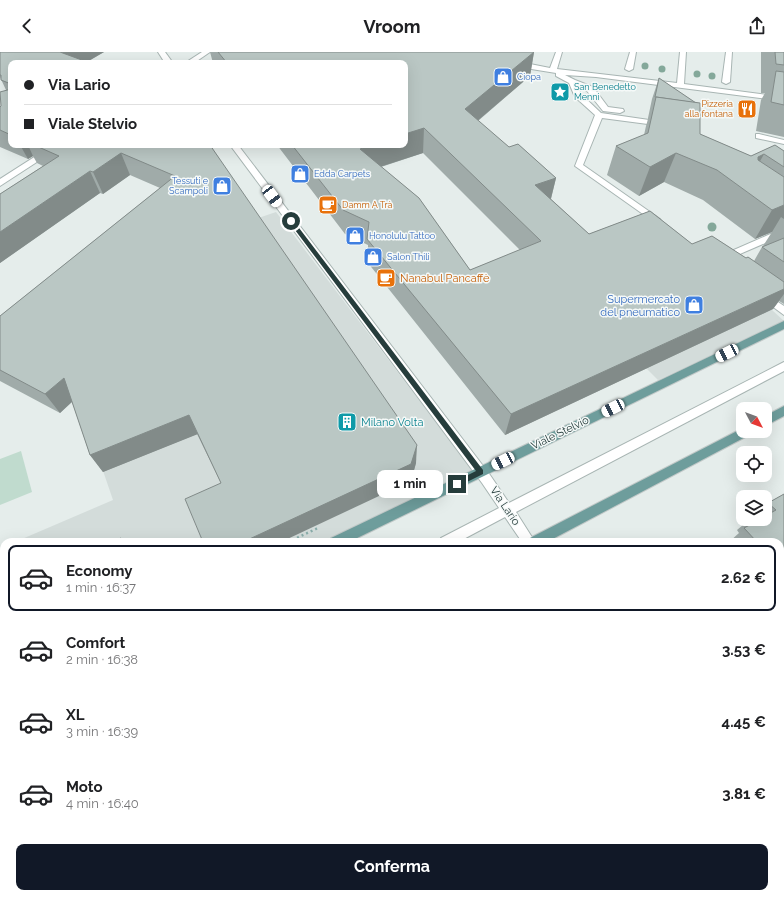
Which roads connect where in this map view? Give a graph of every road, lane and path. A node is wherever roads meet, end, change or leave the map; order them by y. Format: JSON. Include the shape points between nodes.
{"nodes":[{"id":1,"x":207,"y":52,"type":"edge"},
{"id":2,"x":559,"y":52,"type":"edge"},
{"id":3,"x":633,"y":52,"type":"edge"},
{"id":4,"x":683,"y":52,"type":"edge"},
{"id":5,"x":729,"y":52,"type":"edge"},
{"id":6,"x":194,"y":60,"type":"edge"},
{"id":7,"x":509,"y":61,"type":"edge"},
{"id":8,"x":629,"y":69,"type":"dead end"},
{"id":9,"x":553,"y":71,"type":"junction"},
{"id":10,"x":572,"y":82,"type":"junction"},
{"id":11,"x":726,"y":82,"type":"dead end"},
{"id":12,"x":680,"y":86,"type":"junction"},
{"id":13,"x":784,"y":99,"type":"edge"},
{"id":14,"x":600,"y":115,"type":"junction"},
{"id":15,"x":759,"y":136,"type":"dead end"},
{"id":16,"x":784,"y":142,"type":"edge"},
{"id":17,"x":54,"y":148,"type":"edge"},
{"id":18,"x":236,"y":148,"type":"edge"},
{"id":19,"x":0,"y":183,"type":"edge"},
{"id":20,"x":663,"y":225,"type":"edge"},
{"id":21,"x":784,"y":231,"type":"edge"},
{"id":22,"x":721,"y":266,"type":"edge"},
{"id":23,"x":753,"y":289,"type":"edge"},
{"id":24,"x":784,"y":311,"type":"edge"},
{"id":25,"x":784,"y":325,"type":"edge"},
{"id":26,"x":784,"y":366,"type":"edge"},
{"id":27,"x":784,"y":412,"type":"edge"},
{"id":28,"x":772,"y":418,"type":"edge"},
{"id":29,"x":736,"y":437,"type":"edge"},
{"id":30,"x":481,"y":472,"type":"junction"},
{"id":31,"x":507,"y":511,"type":"junction"},
{"id":32,"x":321,"y":527,"type":"edge"},
{"id":33,"x":297,"y":538,"type":"edge"},
{"id":34,"x":344,"y":538,"type":"edge"},
{"id":35,"x":454,"y":538,"type":"edge"},
{"id":36,"x":526,"y":538,"type":"edge"},
{"id":37,"x":543,"y":538,"type":"edge"}],
"edges":[{"from":1,"to":6,"type":"street"},
{"from":2,"to":9,"type":"street"},
{"from":3,"to":8,"type":"street"},
{"from":4,"to":12,"type":"street"},
{"from":5,"to":11,"type":"street"},
{"from":7,"to":9,"type":"street"},
{"from":9,"to":10,"type":"street"},
{"from":9,"to":12,"type":"street"},
{"from":10,"to":14,"type":"street","via":[[578,95]]},
{"from":10,"to":14,"type":"street","via":[[590,89],[606,109],[671,122]]},
{"from":12,"to":13,"type":"street"},
{"from":14,"to":20,"type":"street","via":[[579,166]]},
{"from":15,"to":16,"type":"street"},
{"from":17,"to":19,"type":"street"},
{"from":18,"to":30,"type":"street","name":"Via Lario"},
{"from":21,"to":22,"type":"street","via":[[714,262]]},
{"from":23,"to":24,"type":"street"},
{"from":25,"to":30,"type":"main road","name":"Viale Stelvio"},
{"from":26,"to":31,"type":"street"},
{"from":27,"to":28,"type":"main road"},
{"from":29,"to":37,"type":"main road"},
{"from":30,"to":31,"type":"street","name":"Via Lario"},
{"from":30,"to":34,"type":"main road","name":"Viale Stelvio"},
{"from":31,"to":35,"type":"street"},
{"from":31,"to":36,"type":"street","name":"Via Lario"},
{"from":32,"to":33,"type":"path"}]}
